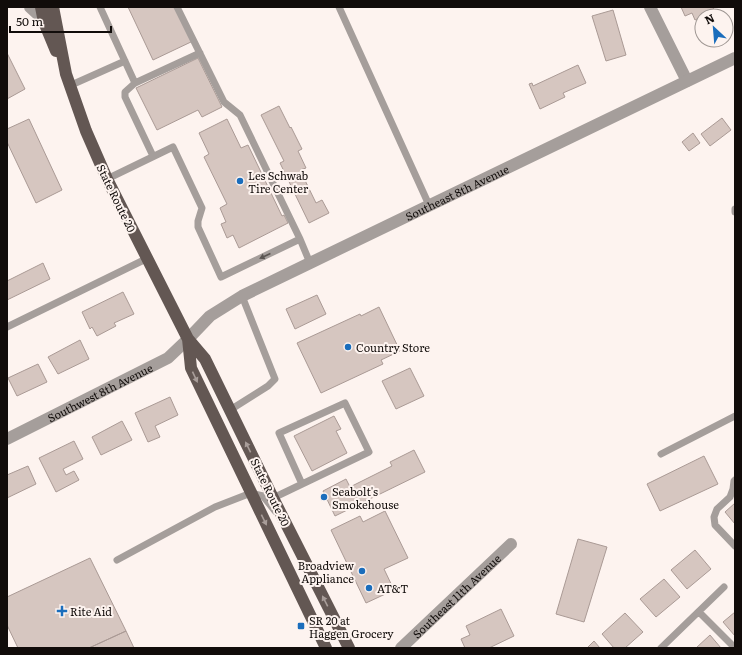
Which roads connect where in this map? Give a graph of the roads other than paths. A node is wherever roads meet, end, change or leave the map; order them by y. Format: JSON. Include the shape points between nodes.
{"nodes":[{"id":1,"x":30,"y":7,"type":"edge"},
{"id":2,"x":53,"y":7,"type":"edge"},
{"id":3,"x":100,"y":7,"type":"edge"},
{"id":4,"x":177,"y":7,"type":"edge"},
{"id":5,"x":339,"y":7,"type":"edge"},
{"id":6,"x":650,"y":7,"type":"edge"},
{"id":7,"x":42,"y":13,"type":"edge"},
{"id":8,"x":200,"y":53,"type":"junction"},
{"id":9,"x":735,"y":58,"type":"edge"},
{"id":10,"x":125,"y":61,"type":"junction"},
{"id":11,"x":66,"y":74,"type":"junction"},
{"id":12,"x":687,"y":81,"type":"junction"},
{"id":13,"x":135,"y":83,"type":"junction"},
{"id":14,"x":69,"y":86,"type":"junction"},
{"id":15,"x":153,"y":156,"type":"junction"},
{"id":16,"x":107,"y":179,"type":"junction"},
{"id":17,"x":429,"y":205,"type":"junction"},
{"id":18,"x":735,"y":209,"type":"edge"},
{"id":19,"x":735,"y":212,"type":"edge"},
{"id":20,"x":300,"y":239,"type":"junction"},
{"id":21,"x":148,"y":258,"type":"junction"},
{"id":22,"x":310,"y":263,"type":"junction"},
{"id":23,"x":242,"y":296,"type":"junction"},
{"id":24,"x":7,"y":326,"type":"edge"},
{"id":25,"x":188,"y":339,"type":"junction"},
{"id":26,"x":230,"y":410,"type":"junction"},
{"id":27,"x":735,"y":416,"type":"edge"},
{"id":28,"x":7,"y":439,"type":"edge"},
{"id":29,"x":661,"y":454,"type":"dead end"},
{"id":30,"x":735,"y":480,"type":"edge"},
{"id":31,"x":302,"y":484,"type":"junction"},
{"id":32,"x":251,"y":493,"type":"junction"},
{"id":33,"x":273,"y":498,"type":"junction"},
{"id":34,"x":289,"y":530,"type":"junction"},
{"id":35,"x":511,"y":544,"type":"dead end"},
{"id":36,"x":735,"y":546,"type":"edge"},
{"id":37,"x":117,"y":560,"type":"dead end"},
{"id":38,"x":724,"y":587,"type":"dead end"},
{"id":39,"x":699,"y":612,"type":"junction"},
{"id":40,"x":326,"y":648,"type":"edge"},
{"id":41,"x":349,"y":648,"type":"edge"},
{"id":42,"x":401,"y":648,"type":"edge"},
{"id":43,"x":661,"y":648,"type":"edge"},
{"id":44,"x":735,"y":648,"type":"edge"}],
"edges":[{"from":1,"to":7,"type":"street"},
{"from":2,"to":11,"type":"main road","name":"State Route 20"},
{"from":3,"to":10,"type":"lane"},
{"from":4,"to":8,"type":"lane"},
{"from":5,"to":17,"type":"lane"},
{"from":6,"to":12,"type":"street"},
{"from":7,"to":11,"type":"main road","name":"State Route 20"},
{"from":8,"to":13,"type":"lane"},
{"from":8,"to":20,"type":"lane","via":[[224,102],[240,115]]},
{"from":9,"to":12,"type":"street","name":"Southeast 8th Avenue"},
{"from":10,"to":13,"type":"lane"},
{"from":10,"to":14,"type":"lane"},
{"from":11,"to":14,"type":"main road","name":"State Route 20"},
{"from":12,"to":17,"type":"street","name":"Southeast 8th Avenue"},
{"from":13,"to":15,"type":"lane","via":[[125,92],[125,97]]},
{"from":14,"to":16,"type":"main road","name":"State Route 20"},
{"from":15,"to":16,"type":"lane"},
{"from":20,"to":15,"type":"lane","one_way":true,"via":[[221,277],[198,226],[202,208],[173,147]]},
{"from":16,"to":21,"type":"main road","name":"State Route 20"},
{"from":17,"to":22,"type":"street","name":"Southeast 8th Avenue"},
{"from":18,"to":19,"type":"lane"},
{"from":20,"to":22,"type":"lane"},
{"from":21,"to":24,"type":"lane"},
{"from":21,"to":25,"type":"main road","name":"State Route 20"},
{"from":22,"to":23,"type":"street","name":"Southeast 8th Avenue"},
{"from":23,"to":25,"type":"street","name":"Southeast 8th Avenue","via":[[210,316]]},
{"from":23,"to":26,"type":"lane","via":[[275,379]]},
{"from":25,"to":26,"type":"main road","name":"State Route 20","via":[[205,359]]},
{"from":25,"to":28,"type":"street","name":"Southwest 8th Avenue","via":[[168,358]]},
{"from":25,"to":32,"type":"main road","name":"State Route 20","one_way":true,"via":[[191,368]]},
{"from":33,"to":26,"type":"main road","name":"State Route 20","one_way":true},
{"from":27,"to":29,"type":"lane"},
{"from":30,"to":36,"type":"lane","via":[[730,497],[717,509],[714,517],[715,525]]},
{"from":31,"to":31,"type":"lane","via":[[369,452],[345,402],[279,433]]},
{"from":31,"to":33,"type":"lane"},
{"from":32,"to":34,"type":"lane","via":[[263,496]]},
{"from":32,"to":37,"type":"lane","via":[[215,507]]},
{"from":32,"to":40,"type":"main road","name":"State Route 20","one_way":true},
{"from":33,"to":34,"type":"main road","name":"State Route 20"},
{"from":41,"to":34,"type":"main road","name":"State Route 20","one_way":true},
{"from":35,"to":42,"type":"street","name":"Southeast 11th Avenue"},
{"from":38,"to":39,"type":"lane"},
{"from":39,"to":43,"type":"lane"},
{"from":39,"to":44,"type":"lane"}]}
